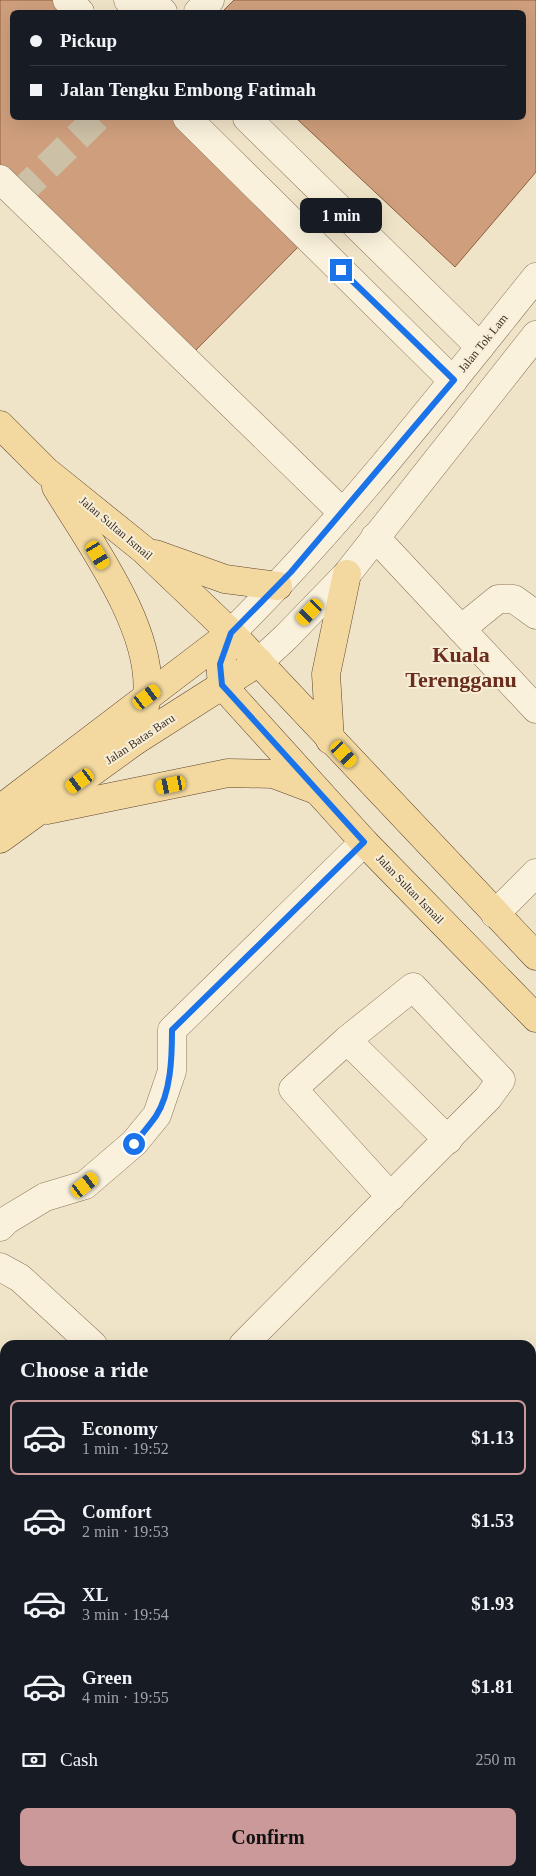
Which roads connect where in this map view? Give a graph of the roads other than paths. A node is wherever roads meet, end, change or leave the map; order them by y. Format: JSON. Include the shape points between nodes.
{"nodes":[{"id":1,"x":67,"y":0,"type":"edge"},
{"id":2,"x":128,"y":0,"type":"edge"},
{"id":3,"x":150,"y":0,"type":"edge"},
{"id":4,"x":210,"y":0,"type":"edge"},
{"id":5,"x":78,"y":10,"type":"edge"},
{"id":6,"x":139,"y":10,"type":"edge"},
{"id":7,"x":161,"y":10,"type":"edge"},
{"id":8,"x":200,"y":10,"type":"edge"},
{"id":9,"x":189,"y":120,"type":"edge"},
{"id":10,"x":249,"y":120,"type":"edge"},
{"id":11,"x":8,"y":188,"type":"edge"},
{"id":12,"x":536,"y":277,"type":"edge"},
{"id":13,"x":536,"y":336,"type":"edge"},
{"id":14,"x":480,"y":347,"type":"junction"},
{"id":15,"x":454,"y":380,"type":"junction"},
{"id":16,"x":0,"y":425,"type":"edge"},
{"id":17,"x":46,"y":471,"type":"junction"},
{"id":18,"x":343,"y":513,"type":"junction"},
{"id":19,"x":375,"y":538,"type":"junction"},
{"id":20,"x":144,"y":550,"type":"junction"},
{"id":21,"x":347,"y":574,"type":"junction"},
{"id":22,"x":278,"y":586,"type":"junction"},
{"id":23,"x":536,"y":615,"type":"edge"},
{"id":24,"x":462,"y":629,"type":"junction"},
{"id":25,"x":231,"y":633,"type":"junction"},
{"id":26,"x":259,"y":662,"type":"junction"},
{"id":27,"x":222,"y":685,"type":"junction"},
{"id":28,"x":147,"y":697,"type":"junction"},
{"id":29,"x":536,"y":709,"type":"edge"},
{"id":30,"x":330,"y":740,"type":"junction"},
{"id":31,"x":135,"y":741,"type":"junction"},
{"id":32,"x":317,"y":790,"type":"junction"},
{"id":33,"x":4,"y":798,"type":"edge"},
{"id":34,"x":38,"y":812,"type":"junction"},
{"id":35,"x":0,"y":839,"type":"edge"},
{"id":36,"x":364,"y":842,"type":"junction"},
{"id":37,"x":536,"y":874,"type":"edge"},
{"id":38,"x":495,"y":914,"type":"junction"},
{"id":39,"x":536,"y":956,"type":"edge"},
{"id":40,"x":536,"y":1018,"type":"edge"},
{"id":41,"x":347,"y":1040,"type":"junction"},
{"id":42,"x":448,"y":1140,"type":"junction"},
{"id":43,"x":391,"y":1197,"type":"junction"},
{"id":44,"x":0,"y":1227,"type":"edge"},
{"id":45,"x":0,"y":1268,"type":"edge"},
{"id":46,"x":88,"y":1340,"type":"edge"},
{"id":47,"x":248,"y":1340,"type":"edge"}],
"edges":[{"from":1,"to":5,"type":"street"},
{"from":2,"to":6,"type":"street"},
{"from":3,"to":7,"type":"street"},
{"from":4,"to":8,"type":"street"},
{"from":9,"to":15,"type":"street"},
{"from":10,"to":14,"type":"street"},
{"from":11,"to":18,"type":"street"},
{"from":12,"to":14,"type":"street","name":"Jalan Tok Lam"},
{"from":13,"to":19,"type":"street"},
{"from":14,"to":15,"type":"street","name":"Jalan Tok Lam"},
{"from":15,"to":18,"type":"street","name":"Jalan Tok Lam"},
{"from":16,"to":17,"type":"main road","name":"Jalan Sultan Ismail"},
{"from":17,"to":20,"type":"main road","name":"Jalan Sultan Ismail"},
{"from":17,"to":28,"type":"main road","via":[[108,572],[135,626],[146,666]]},
{"from":18,"to":22,"type":"street","name":"Jalan Tok Lam"},
{"from":19,"to":21,"type":"street"},
{"from":19,"to":24,"type":"street"},
{"from":20,"to":22,"type":"main road","via":[[225,580]]},
{"from":20,"to":25,"type":"main road","name":"Jalan Sultan Ismail"},
{"from":21,"to":26,"type":"street"},
{"from":21,"to":30,"type":"main road","via":[[326,674]]},
{"from":22,"to":25,"type":"street","name":"Jalan Tok Lam"},
{"from":23,"to":24,"type":"street","via":[[514,599],[498,599]]},
{"from":24,"to":29,"type":"street"},
{"from":25,"to":26,"type":"main road","name":"Jalan Sultan Ismail"},
{"from":25,"to":27,"type":"main road","via":[[220,664]]},
{"from":25,"to":28,"type":"main road"},
{"from":26,"to":27,"type":"main road","name":"Jalan Batas Baru"},
{"from":26,"to":30,"type":"main road","name":"Jalan Sultan Ismail"},
{"from":27,"to":31,"type":"main road","name":"Jalan Batas Baru"},
{"from":27,"to":32,"type":"main road","name":"Jalan Sultan Ismail"},
{"from":28,"to":31,"type":"main road"},
{"from":28,"to":33,"type":"main road"},
{"from":30,"to":38,"type":"main road","name":"Jalan Sultan Ismail"},
{"from":31,"to":34,"type":"main road","name":"Jalan Batas Baru"},
{"from":32,"to":34,"type":"main road","via":[[273,774],[228,773]]},
{"from":32,"to":36,"type":"main road","name":"Jalan Sultan Ismail"},
{"from":34,"to":35,"type":"main road","name":"Jalan Batas Baru"},
{"from":36,"to":40,"type":"main road","name":"Jalan Sultan Ismail"},
{"from":36,"to":44,"type":"street","via":[[172,1030],[172,1071],[157,1115],[134,1144],[85,1185],[46,1197]]},
{"from":37,"to":38,"type":"street"},
{"from":38,"to":39,"type":"main road","name":"Jalan Sultan Ismail"},
{"from":41,"to":42,"type":"street"},
{"from":41,"to":42,"type":"street","via":[[413,987],[501,1080]]},
{"from":41,"to":43,"type":"street","via":[[293,1089]]},
{"from":42,"to":43,"type":"street"},
{"from":43,"to":47,"type":"street"},
{"from":45,"to":46,"type":"street","via":[[20,1278]]}]}
